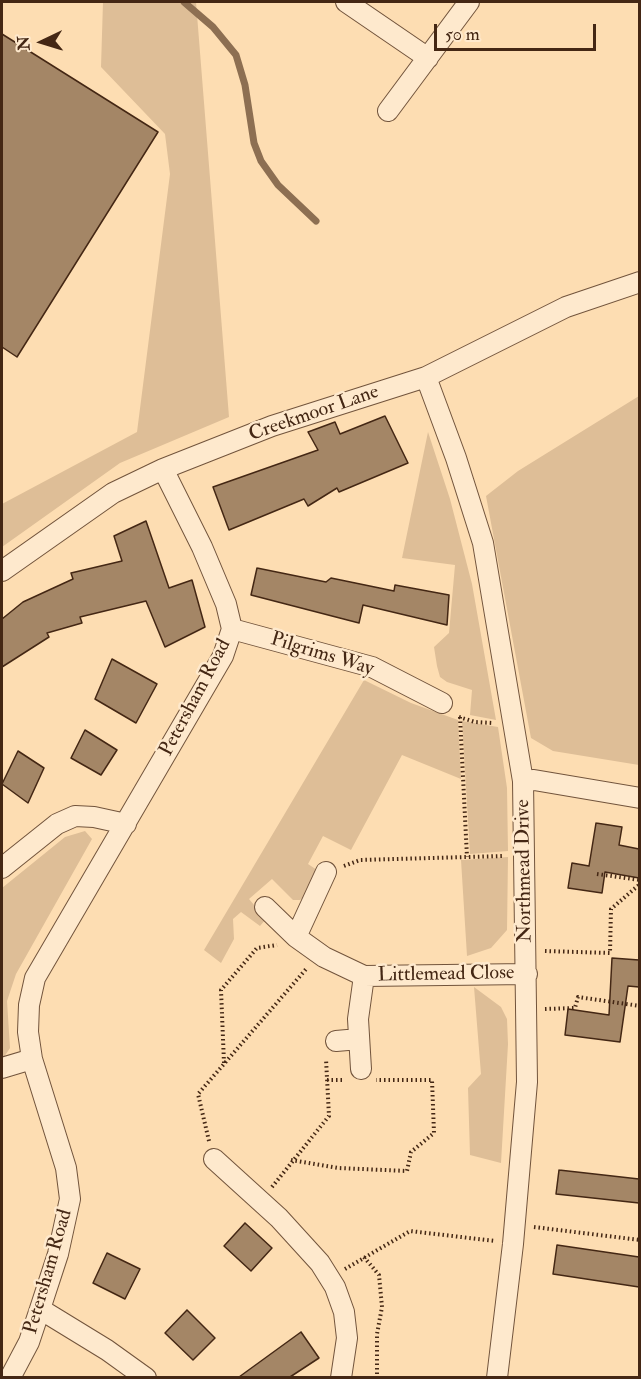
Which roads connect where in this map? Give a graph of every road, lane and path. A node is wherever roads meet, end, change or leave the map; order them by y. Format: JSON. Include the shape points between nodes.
{"nodes":[{"id":1,"x":346,"y":2,"type":"edge"},
{"id":2,"x":469,"y":2,"type":"edge"},
{"id":3,"x":428,"y":57,"type":"junction"},
{"id":4,"x":388,"y":111,"type":"dead end"},
{"id":5,"x":639,"y":282,"type":"edge"},
{"id":6,"x":426,"y":376,"type":"junction"},
{"id":7,"x":164,"y":469,"type":"junction"},
{"id":8,"x":2,"y":571,"type":"edge"},
{"id":9,"x":232,"y":629,"type":"junction"},
{"id":10,"x":442,"y":703,"type":"joint"},
{"id":11,"x":459,"y":717,"type":"junction"},
{"id":12,"x":515,"y":724,"type":"junction"},
{"id":13,"x":523,"y":781,"type":"junction"},
{"id":14,"x":639,"y":798,"type":"edge"},
{"id":15,"x":126,"y":824,"type":"junction"},
{"id":16,"x":525,"y":856,"type":"junction"},
{"id":17,"x":467,"y":857,"type":"junction"},
{"id":18,"x":2,"y":868,"type":"edge"},
{"id":19,"x":326,"y":872,"type":"joint"},
{"id":20,"x":597,"y":874,"type":"dead end"},
{"id":21,"x":639,"y":882,"type":"edge"},
{"id":22,"x":265,"y":907,"type":"dead end"},
{"id":23,"x":296,"y":937,"type":"junction"},
{"id":24,"x":526,"y":950,"type":"junction"},
{"id":25,"x":319,"y":954,"type":"junction"},
{"id":26,"x":527,"y":974,"type":"junction"},
{"id":27,"x":364,"y":976,"type":"junction"},
{"id":28,"x":639,"y":1006,"type":"edge"},
{"id":29,"x":528,"y":1008,"type":"junction"},
{"id":30,"x":359,"y":1039,"type":"junction"},
{"id":31,"x":331,"y":1046,"type":"joint"},
{"id":32,"x":32,"y":1059,"type":"junction"},
{"id":33,"x":224,"y":1064,"type":"junction"},
{"id":34,"x":2,"y":1068,"type":"edge"},
{"id":35,"x":367,"y":1074,"type":"joint"},
{"id":36,"x":214,"y":1159,"type":"joint"},
{"id":37,"x":291,"y":1160,"type":"junction"},
{"id":38,"x":261,"y":1202,"type":"junction"},
{"id":39,"x":514,"y":1234,"type":"junction"},
{"id":40,"x":639,"y":1240,"type":"edge"},
{"id":41,"x":364,"y":1257,"type":"junction"},
{"id":42,"x":331,"y":1280,"type":"junction"},
{"id":43,"x":40,"y":1309,"type":"junction"},
{"id":44,"x":10,"y":1377,"type":"edge"},
{"id":45,"x":146,"y":1377,"type":"edge"},
{"id":46,"x":341,"y":1377,"type":"edge"},
{"id":47,"x":377,"y":1377,"type":"edge"},
{"id":48,"x":497,"y":1377,"type":"edge"}],
"edges":[{"from":1,"to":3,"type":"street"},
{"from":2,"to":3,"type":"street"},
{"from":3,"to":4,"type":"street"},
{"from":5,"to":6,"type":"street","name":"Creekmoor Lane","via":[[566,307]]},
{"from":6,"to":7,"type":"street","name":"Creekmoor Lane","via":[[272,426]]},
{"from":6,"to":12,"type":"street","name":"Northmead Drive","via":[[483,543]]},
{"from":7,"to":8,"type":"street","name":"Creekmoor Lane","via":[[113,493]]},
{"from":7,"to":9,"type":"street","name":"Petersham Road","via":[[202,547]]},
{"from":9,"to":10,"type":"street","name":"Pilgrims Way","via":[[372,667]]},
{"from":9,"to":15,"type":"street","name":"Petersham Road","via":[[223,656]]},
{"from":10,"to":11,"type":"path"},
{"from":11,"to":12,"type":"path"},
{"from":11,"to":17,"type":"path"},
{"from":12,"to":13,"type":"street","name":"Northmead Drive"},
{"from":13,"to":14,"type":"street"},
{"from":13,"to":16,"type":"street","name":"Northmead Drive"},
{"from":15,"to":18,"type":"street","via":[[75,816],[57,824]]},
{"from":15,"to":32,"type":"street","name":"Petersham Road","via":[[35,978],[28,1014]]},
{"from":16,"to":17,"type":"path"},
{"from":16,"to":24,"type":"street","name":"Northmead Drive"},
{"from":17,"to":19,"type":"path","via":[[360,860]]},
{"from":19,"to":23,"type":"street"},
{"from":20,"to":21,"type":"path"},
{"from":21,"to":24,"type":"path","via":[[611,909],[610,953]]},
{"from":22,"to":23,"type":"street","name":"Littlemead Close"},
{"from":23,"to":25,"type":"street","name":"Littlemead Close"},
{"from":23,"to":33,"type":"path","via":[[257,948],[221,990]]},
{"from":24,"to":26,"type":"street","name":"Northmead Drive"},
{"from":25,"to":27,"type":"street","name":"Littlemead Close"},
{"from":25,"to":33,"type":"path"},
{"from":26,"to":27,"type":"street","name":"Littlemead Close"},
{"from":26,"to":29,"type":"street","name":"Northmead Drive"},
{"from":27,"to":30,"type":"street","name":"Littlemead Close"},
{"from":28,"to":29,"type":"path","via":[[578,997],[575,1008],[568,1010]]},
{"from":29,"to":39,"type":"street","name":"Northmead Drive","via":[[527,1082]]},
{"from":30,"to":31,"type":"street"},
{"from":30,"to":35,"type":"street","name":"Littlemead Close"},
{"from":31,"to":37,"type":"path","via":[[329,1116]]},
{"from":32,"to":34,"type":"street"},
{"from":32,"to":43,"type":"street","name":"Petersham Road","via":[[66,1168],[70,1199]]},
{"from":33,"to":36,"type":"path","via":[[198,1094]]},
{"from":35,"to":37,"type":"path","via":[[432,1080],[434,1133],[411,1152],[407,1171],[338,1168]]},
{"from":36,"to":38,"type":"street"},
{"from":37,"to":38,"type":"path"},
{"from":38,"to":42,"type":"street","via":[[320,1263]]},
{"from":39,"to":40,"type":"path"},
{"from":39,"to":41,"type":"path","via":[[410,1231]]},
{"from":39,"to":48,"type":"street","name":"Northmead Drive"},
{"from":41,"to":42,"type":"path"},
{"from":41,"to":47,"type":"path","via":[[379,1275],[382,1307],[377,1334]]},
{"from":42,"to":46,"type":"street","via":[[344,1311],[346,1329]]},
{"from":43,"to":44,"type":"street","name":"Petersham Road","via":[[29,1342]]},
{"from":43,"to":45,"type":"street"}]}
